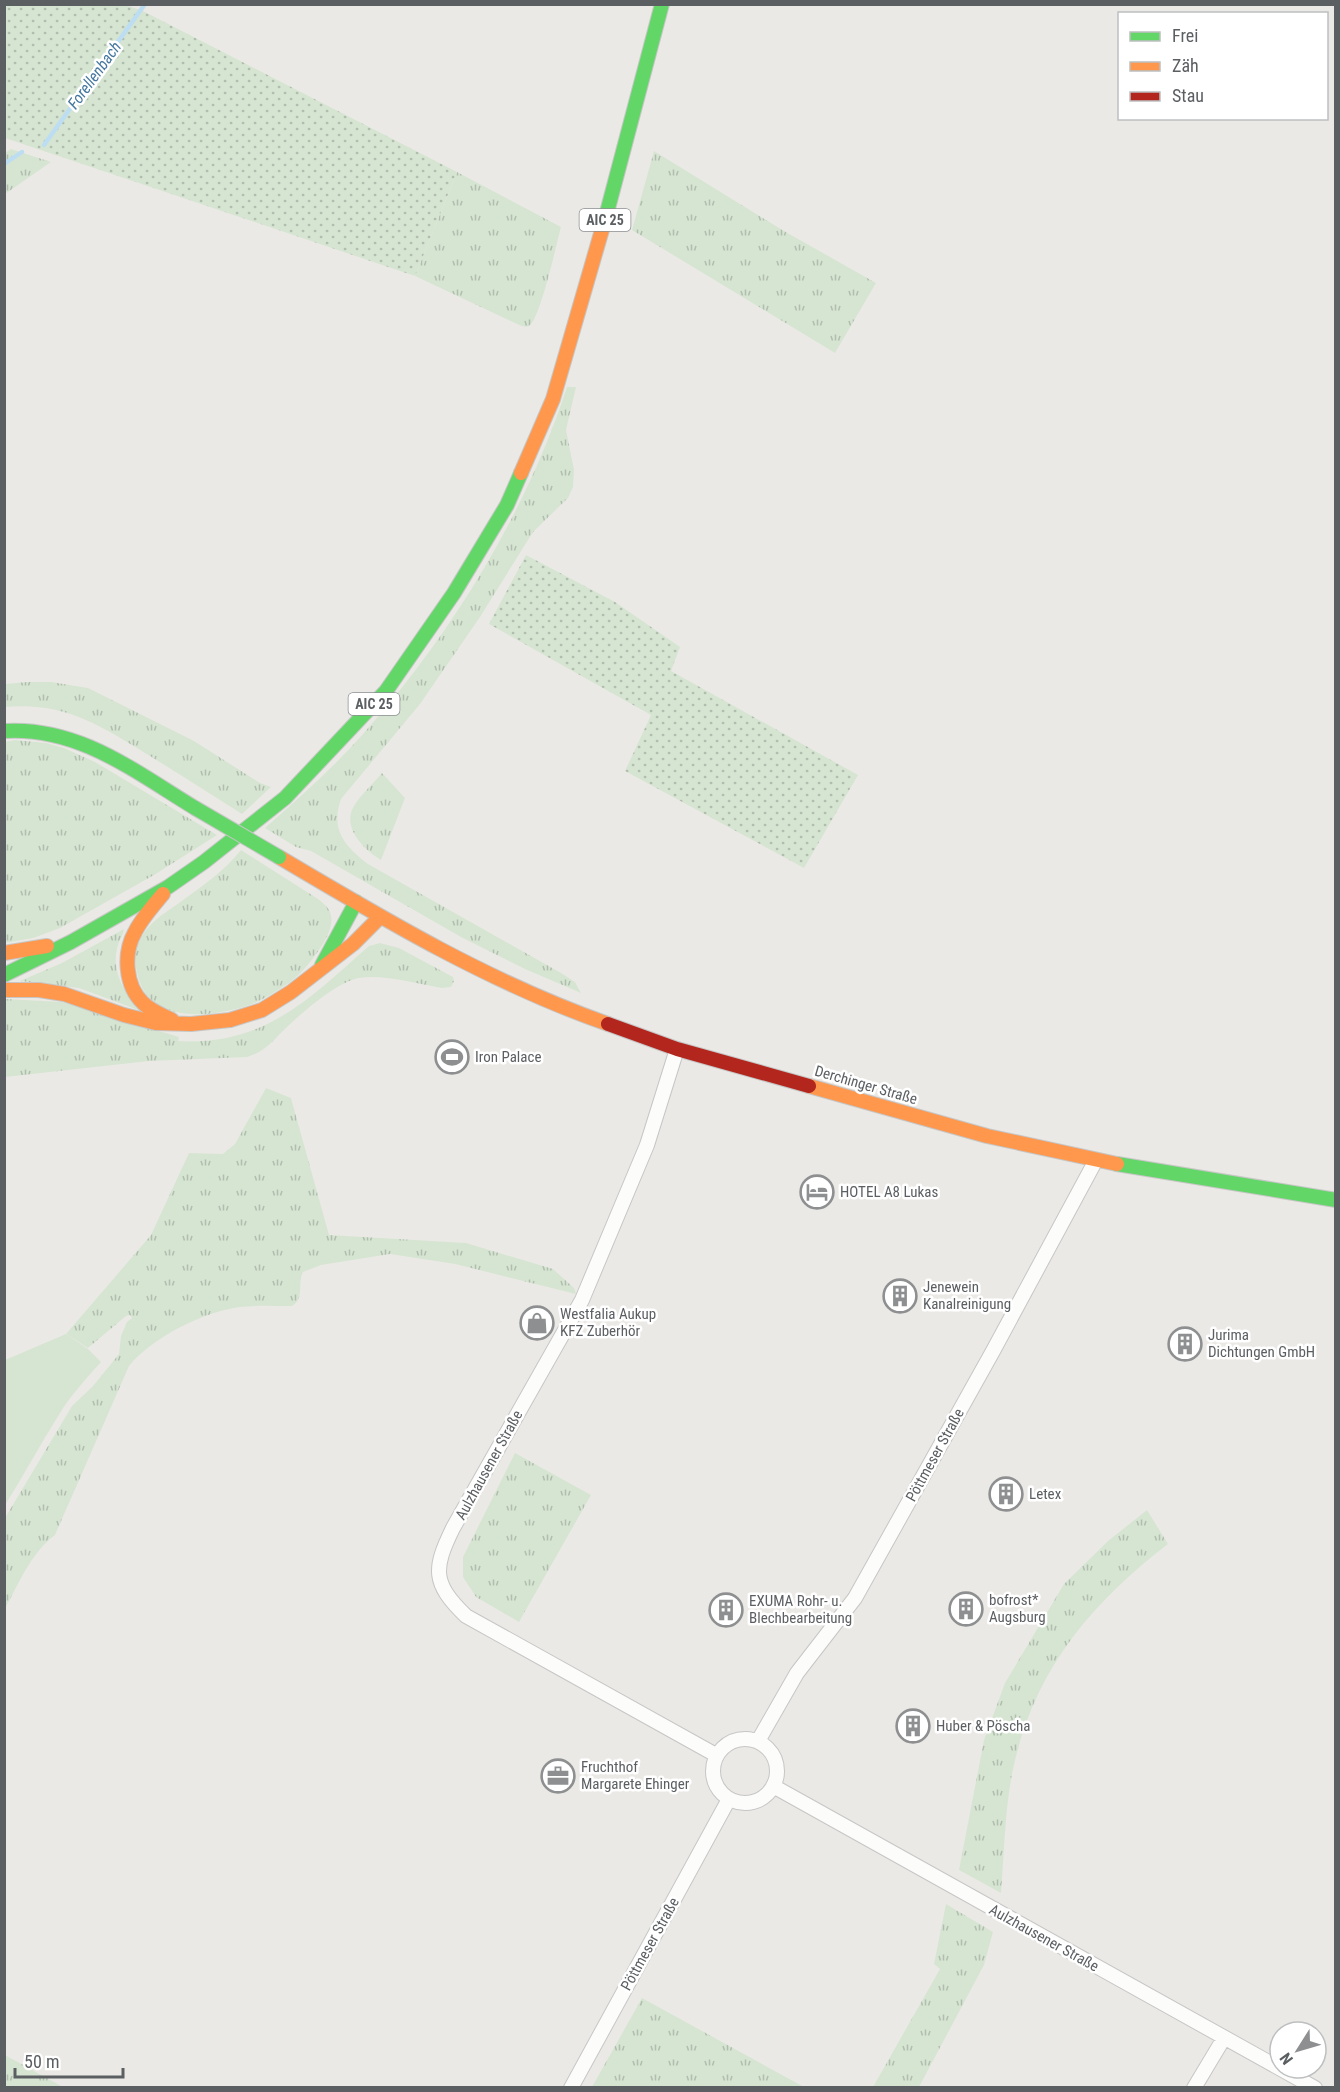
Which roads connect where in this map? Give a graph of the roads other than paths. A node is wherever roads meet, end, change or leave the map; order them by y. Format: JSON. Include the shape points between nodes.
{"nodes":[{"id":1,"x":662,"y":4,"type":"edge"},
{"id":2,"x":4,"y":730,"type":"edge"},
{"id":3,"x":168,"y":887,"type":"junction"},
{"id":4,"x":356,"y":902,"type":"junction"},
{"id":5,"x":380,"y":917,"type":"junction"},
{"id":6,"x":71,"y":942,"type":"junction"},
{"id":7,"x":4,"y":953,"type":"edge"},
{"id":8,"x":317,"y":974,"type":"junction"},
{"id":9,"x":4,"y":975,"type":"edge"},
{"id":10,"x":4,"y":990,"type":"edge"},
{"id":11,"x":181,"y":1024,"type":"junction"},
{"id":12,"x":677,"y":1049,"type":"junction"},
{"id":13,"x":1096,"y":1160,"type":"junction"},
{"id":14,"x":1335,"y":1200,"type":"edge"},
{"id":15,"x":758,"y":1741,"type":"junction"},
{"id":16,"x":716,"y":1755,"type":"junction"},
{"id":17,"x":773,"y":1786,"type":"junction"},
{"id":18,"x":729,"y":1799,"type":"junction"},
{"id":19,"x":1224,"y":2038,"type":"junction"},
{"id":20,"x":571,"y":2088,"type":"edge"},
{"id":21,"x":1194,"y":2088,"type":"edge"},
{"id":22,"x":1315,"y":2088,"type":"edge"}],
"edges":[{"from":1,"to":3,"type":"main road","number":"AIC 25","via":[[553,399],[507,505],[454,593],[386,691],[285,798]]},
{"from":2,"to":4,"type":"main road","name":"Derchinger Straße","bridge":true,"via":[[65,736],[100,752]]},
{"from":3,"to":6,"type":"main road","number":"AIC 25"},
{"from":3,"to":11,"type":"main road","via":[[132,936],[127,964],[142,1001],[156,1013]]},
{"from":4,"to":5,"type":"main road","name":"Derchinger Straße"},
{"from":4,"to":8,"type":"main road"},
{"from":5,"to":8,"type":"main road"},
{"from":5,"to":12,"type":"main road","name":"Derchinger Straße","via":[[537,997]]},
{"from":6,"to":7,"type":"main road"},
{"from":6,"to":9,"type":"main road","number":"AIC 25"},
{"from":8,"to":11,"type":"main road","via":[[260,1012],[234,1021]]},
{"from":10,"to":11,"type":"main road","via":[[47,990],[148,1022]]},
{"from":12,"to":13,"type":"main road","name":"Derchinger Straße","via":[[987,1136]]},
{"from":12,"to":16,"type":"street","name":"Aulzhausener Straße","via":[[647,1144],[582,1300],[453,1528],[439,1567],[445,1593],[466,1616]]},
{"from":13,"to":14,"type":"main road","name":"Derchinger Straße"},
{"from":13,"to":15,"type":"street","name":"Pöttmeser Straße","via":[[855,1598],[797,1673]]},
{"from":15,"to":16,"type":"street","via":[[739,1739]]},
{"from":15,"to":17,"type":"street","via":[[775,1761]]},
{"from":16,"to":18,"type":"street","via":[[715,1784]]},
{"from":17,"to":18,"type":"street","via":[[767,1795],[748,1803]]},
{"from":17,"to":19,"type":"street","name":"Aulzhausener Straße"},
{"from":18,"to":20,"type":"street","name":"Pöttmeser Straße"},
{"from":19,"to":21,"type":"street"},
{"from":19,"to":22,"type":"street","name":"Aulzhausener Straße"}]}
